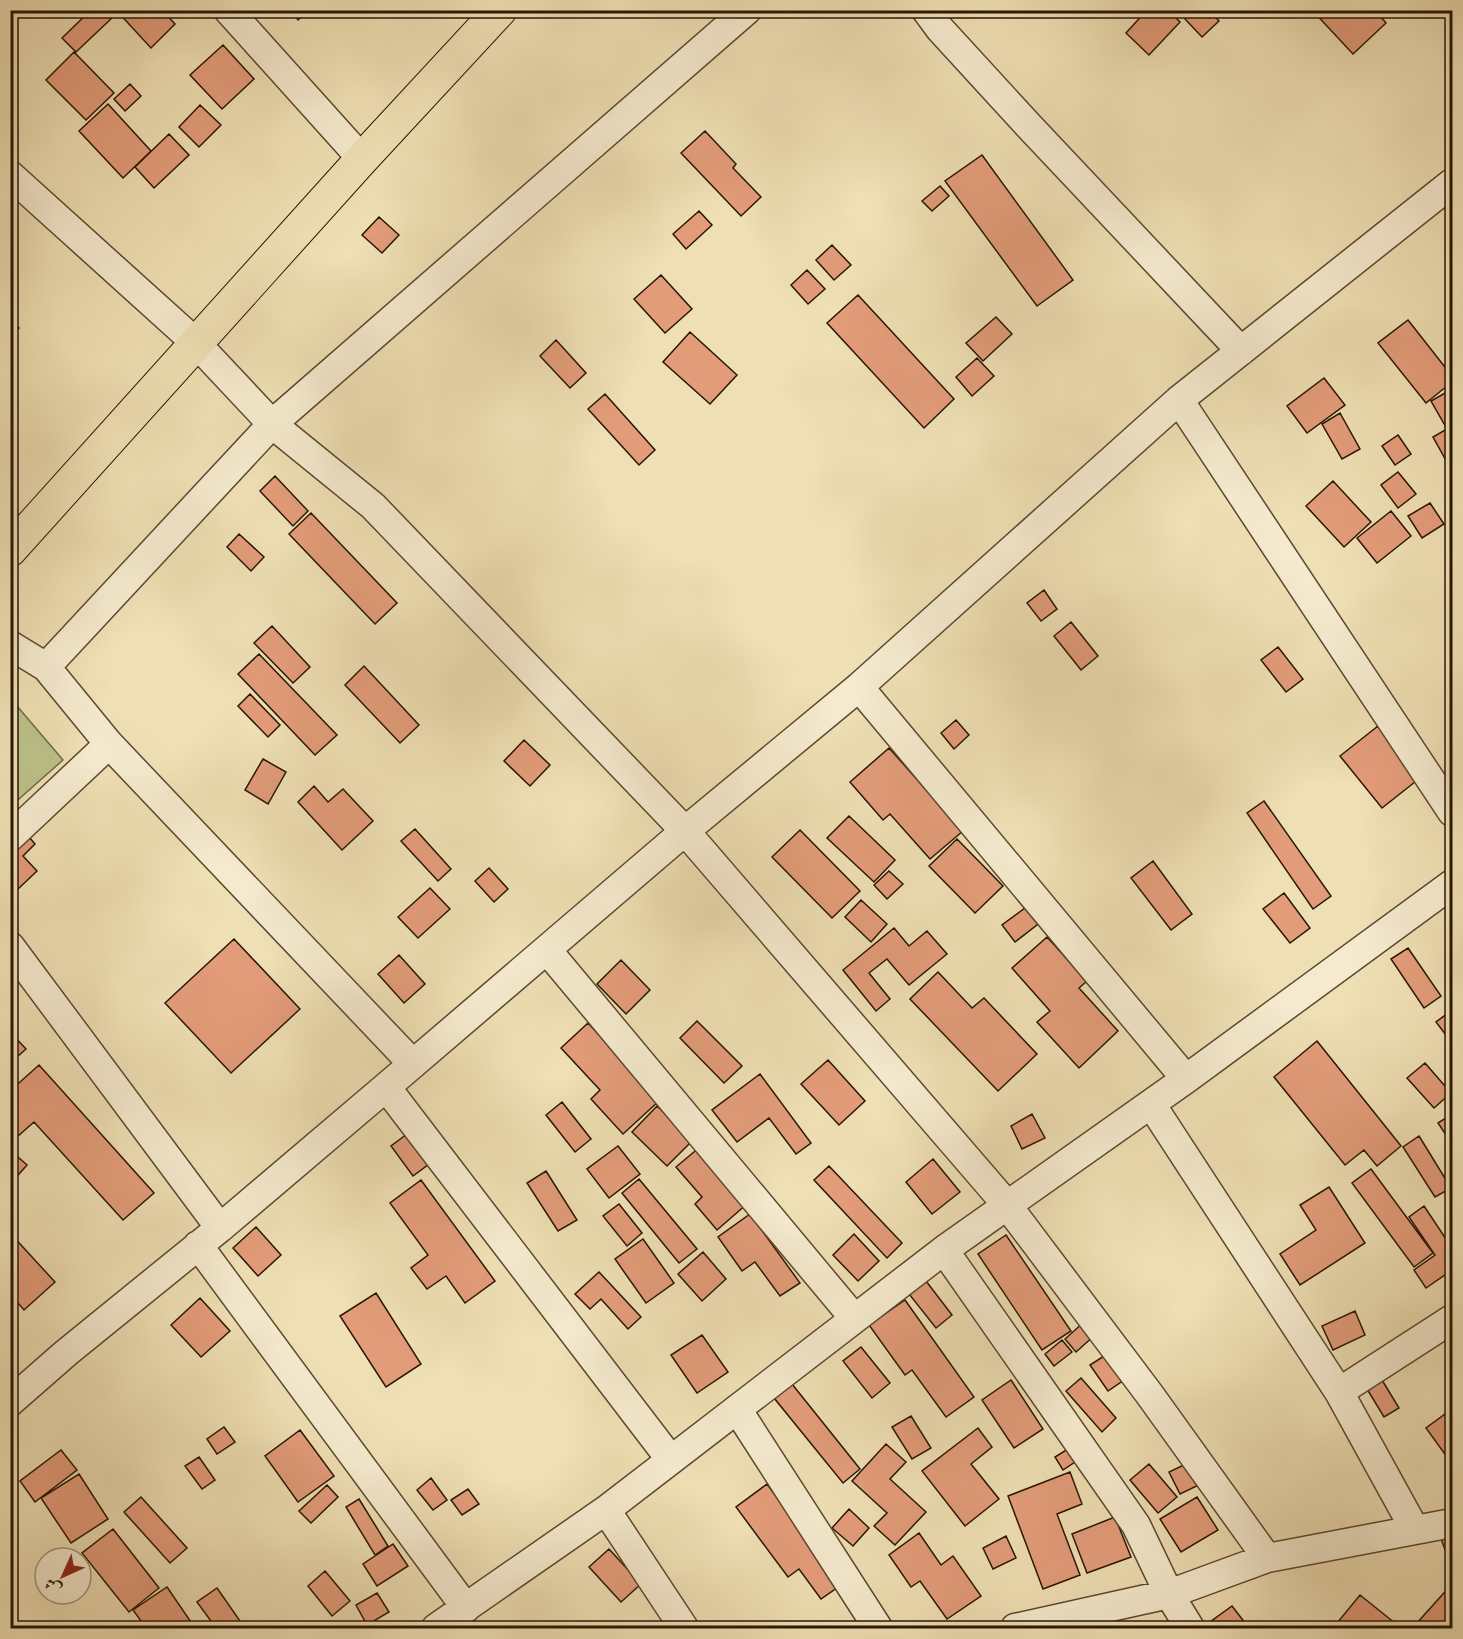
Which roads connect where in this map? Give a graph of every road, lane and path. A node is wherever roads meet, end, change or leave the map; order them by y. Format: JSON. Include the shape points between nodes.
{"nodes":[{"id":1,"x":228,"y":10,"type":"edge"},
{"id":2,"x":500,"y":10,"type":"edge"},
{"id":3,"x":747,"y":10,"type":"edge"},
{"id":4,"x":926,"y":10,"type":"edge"},
{"id":5,"x":362,"y":159,"type":"junction"},
{"id":6,"x":10,"y":175,"type":"edge"},
{"id":7,"x":1452,"y":183,"type":"edge"},
{"id":8,"x":195,"y":342,"type":"junction"},
{"id":9,"x":1241,"y":351,"type":"junction"},
{"id":10,"x":1179,"y":400,"type":"junction"},
{"id":11,"x":272,"y":424,"type":"junction"},
{"id":12,"x":12,"y":545,"type":"edge"},
{"id":13,"x":10,"y":645,"type":"edge"},
{"id":14,"x":46,"y":667,"type":"junction"},
{"id":15,"x":859,"y":687,"type":"junction"},
{"id":16,"x":109,"y":744,"type":"junction"},
{"id":17,"x":1452,"y":812,"type":"edge"},
{"id":18,"x":685,"y":831,"type":"junction"},
{"id":19,"x":10,"y":837,"type":"edge"},
{"id":20,"x":1452,"y":884,"type":"edge"},
{"id":21,"x":10,"y":946,"type":"edge"},
{"id":22,"x":547,"y":950,"type":"junction"},
{"id":23,"x":413,"y":1064,"type":"junction"},
{"id":24,"x":1186,"y":1079,"type":"junction"},
{"id":25,"x":386,"y":1087,"type":"junction"},
{"id":26,"x":1151,"y":1104,"type":"junction"},
{"id":27,"x":1007,"y":1205,"type":"junction"},
{"id":28,"x":220,"y":1228,"type":"junction"},
{"id":29,"x":198,"y":1245,"type":"junction"},
{"id":30,"x":944,"y":1250,"type":"junction"},
{"id":31,"x":854,"y":1318,"type":"junction"},
{"id":32,"x":1452,"y":1319,"type":"edge"},
{"id":33,"x":1339,"y":1392,"type":"junction"},
{"id":34,"x":10,"y":1402,"type":"edge"},
{"id":35,"x":736,"y":1410,"type":"junction"},
{"id":36,"x":671,"y":1460,"type":"junction"},
{"id":37,"x":606,"y":1510,"type":"junction"},
{"id":38,"x":1452,"y":1522,"type":"edge"},
{"id":39,"x":1415,"y":1530,"type":"junction"},
{"id":40,"x":1267,"y":1558,"type":"junction"},
{"id":41,"x":1169,"y":1594,"type":"junction"},
{"id":42,"x":466,"y":1608,"type":"junction"},
{"id":43,"x":436,"y":1629,"type":"edge"},
{"id":44,"x":684,"y":1629,"type":"edge"},
{"id":45,"x":878,"y":1629,"type":"edge"},
{"id":46,"x":1015,"y":1629,"type":"edge"},
{"id":47,"x":1190,"y":1629,"type":"edge"}],
"edges":[{"from":1,"to":5,"type":"street"},
{"from":2,"to":5,"type":"main road"},
{"from":3,"to":11,"type":"street"},
{"from":4,"to":9,"type":"street"},
{"from":5,"to":8,"type":"main road"},
{"from":6,"to":8,"type":"street"},
{"from":7,"to":9,"type":"street"},
{"from":8,"to":11,"type":"street"},
{"from":8,"to":12,"type":"main road"},
{"from":9,"to":10,"type":"street"},
{"from":10,"to":15,"type":"street"},
{"from":10,"to":17,"type":"street"},
{"from":11,"to":14,"type":"street"},
{"from":11,"to":18,"type":"street","via":[[373,506]]},
{"from":13,"to":14,"type":"street"},
{"from":14,"to":16,"type":"street"},
{"from":15,"to":18,"type":"street"},
{"from":15,"to":24,"type":"street"},
{"from":16,"to":19,"type":"street"},
{"from":16,"to":23,"type":"street"},
{"from":18,"to":22,"type":"street"},
{"from":18,"to":27,"type":"street"},
{"from":20,"to":24,"type":"street"},
{"from":21,"to":28,"type":"street"},
{"from":22,"to":23,"type":"street"},
{"from":22,"to":31,"type":"street"},
{"from":23,"to":25,"type":"street"},
{"from":24,"to":26,"type":"street"},
{"from":25,"to":28,"type":"street"},
{"from":25,"to":36,"type":"street"},
{"from":26,"to":27,"type":"street"},
{"from":26,"to":33,"type":"street"},
{"from":27,"to":30,"type":"street"},
{"from":27,"to":40,"type":"street"},
{"from":28,"to":29,"type":"street"},
{"from":29,"to":34,"type":"street"},
{"from":29,"to":42,"type":"street"},
{"from":30,"to":31,"type":"street"},
{"from":30,"to":41,"type":"street","via":[[1136,1525]]},
{"from":31,"to":35,"type":"street"},
{"from":32,"to":33,"type":"street"},
{"from":33,"to":39,"type":"street"},
{"from":35,"to":36,"type":"street"},
{"from":35,"to":45,"type":"street"},
{"from":36,"to":37,"type":"street"},
{"from":37,"to":42,"type":"street"},
{"from":37,"to":44,"type":"street"},
{"from":38,"to":39,"type":"street"},
{"from":39,"to":40,"type":"street"},
{"from":40,"to":41,"type":"street"},
{"from":41,"to":46,"type":"street"},
{"from":41,"to":47,"type":"street"},
{"from":42,"to":43,"type":"street"}]}
